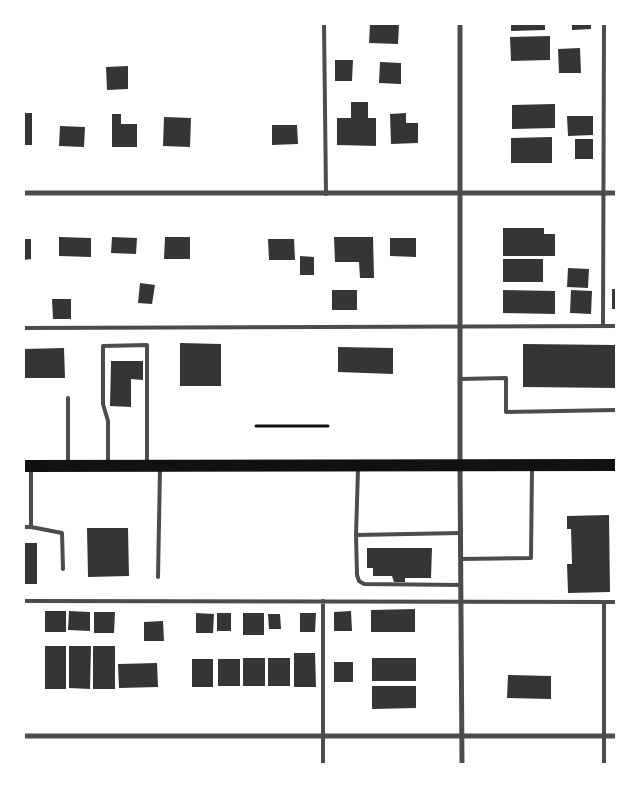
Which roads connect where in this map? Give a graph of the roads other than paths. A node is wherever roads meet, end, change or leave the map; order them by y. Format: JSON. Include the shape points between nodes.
{"nodes":[{"id":1,"x":324,"y":24,"type":"edge"},
{"id":2,"x":460,"y":24,"type":"edge"},
{"id":3,"x":604,"y":24,"type":"edge"},
{"id":4,"x":24,"y":192,"type":"edge"},
{"id":5,"x":460,"y":192,"type":"junction"},
{"id":6,"x":603,"y":193,"type":"junction"},
{"id":7,"x":616,"y":193,"type":"edge"},
{"id":8,"x":326,"y":194,"type":"junction"},
{"id":9,"x":603,"y":326,"type":"junction"},
{"id":10,"x":616,"y":326,"type":"edge"},
{"id":11,"x":24,"y":328,"type":"edge"},
{"id":12,"x":460,"y":328,"type":"junction"},
{"id":13,"x":460,"y":379,"type":"junction"},
{"id":14,"x":68,"y":398,"type":"dead end"},
{"id":15,"x":616,"y":410,"type":"edge"},
{"id":16,"x":616,"y":465,"type":"edge"},
{"id":17,"x":27,"y":466,"type":"edge"},
{"id":18,"x":68,"y":466,"type":"junction"},
{"id":19,"x":108,"y":466,"type":"junction"},
{"id":20,"x":147,"y":466,"type":"junction"},
{"id":21,"x":160,"y":466,"type":"junction"},
{"id":22,"x":358,"y":466,"type":"junction"},
{"id":23,"x":460,"y":466,"type":"junction"},
{"id":24,"x":532,"y":466,"type":"junction"},
{"id":25,"x":24,"y":527,"type":"edge"},
{"id":26,"x":31,"y":527,"type":"junction"},
{"id":27,"x":460,"y":532,"type":"junction"},
{"id":28,"x":356,"y":535,"type":"junction"},
{"id":29,"x":461,"y":559,"type":"junction"},
{"id":30,"x":63,"y":569,"type":"dead end"},
{"id":31,"x":158,"y":576,"type":"dead end"},
{"id":32,"x":461,"y":585,"type":"junction"},
{"id":33,"x":24,"y":601,"type":"edge"},
{"id":34,"x":461,"y":601,"type":"junction"},
{"id":35,"x":323,"y":602,"type":"junction"},
{"id":36,"x":604,"y":602,"type":"junction"},
{"id":37,"x":616,"y":602,"type":"edge"},
{"id":38,"x":24,"y":736,"type":"edge"},
{"id":39,"x":323,"y":736,"type":"junction"},
{"id":40,"x":462,"y":736,"type":"junction"},
{"id":41,"x":604,"y":736,"type":"junction"},
{"id":42,"x":616,"y":736,"type":"edge"},
{"id":43,"x":323,"y":764,"type":"edge"},
{"id":44,"x":462,"y":764,"type":"edge"},
{"id":45,"x":604,"y":764,"type":"edge"}],
"edges":[{"from":1,"to":8,"type":"lane"},
{"from":2,"to":5,"type":"street"},
{"from":3,"to":6,"type":"lane"},
{"from":4,"to":8,"type":"street"},
{"from":5,"to":6,"type":"street"},
{"from":5,"to":8,"type":"street"},
{"from":5,"to":12,"type":"street"},
{"from":6,"to":7,"type":"street"},
{"from":6,"to":9,"type":"lane"},
{"from":9,"to":10,"type":"lane"},
{"from":9,"to":12,"type":"lane"},
{"from":11,"to":12,"type":"lane"},
{"from":12,"to":13,"type":"street"},
{"from":13,"to":15,"type":"lane","via":[[506,378],[506,412]]},
{"from":13,"to":23,"type":"street"},
{"from":14,"to":18,"type":"lane"},
{"from":16,"to":24,"type":"main road"},
{"from":17,"to":18,"type":"main road"},
{"from":17,"to":26,"type":"lane"},
{"from":18,"to":19,"type":"main road"},
{"from":19,"to":20,"type":"main road"},
{"from":19,"to":20,"type":"lane","via":[[103,346],[147,345]]},
{"from":20,"to":21,"type":"main road"},
{"from":21,"to":22,"type":"main road"},
{"from":21,"to":31,"type":"lane"},
{"from":22,"to":23,"type":"main road"},
{"from":22,"to":28,"type":"lane"},
{"from":23,"to":24,"type":"main road"},
{"from":23,"to":27,"type":"street"},
{"from":24,"to":29,"type":"lane","via":[[531,558]]},
{"from":25,"to":26,"type":"lane"},
{"from":26,"to":30,"type":"lane","via":[[62,533]]},
{"from":27,"to":28,"type":"lane"},
{"from":27,"to":29,"type":"street"},
{"from":28,"to":32,"type":"lane","via":[[357,575],[364,584]]},
{"from":29,"to":32,"type":"street"},
{"from":32,"to":34,"type":"street"},
{"from":33,"to":35,"type":"lane"},
{"from":34,"to":35,"type":"lane"},
{"from":34,"to":36,"type":"lane"},
{"from":34,"to":40,"type":"street"},
{"from":35,"to":39,"type":"lane"},
{"from":36,"to":37,"type":"lane"},
{"from":36,"to":41,"type":"lane"},
{"from":38,"to":39,"type":"street"},
{"from":39,"to":40,"type":"street"},
{"from":39,"to":43,"type":"lane"},
{"from":40,"to":41,"type":"street"},
{"from":40,"to":44,"type":"street"},
{"from":41,"to":42,"type":"street"},
{"from":41,"to":45,"type":"lane"}]}
